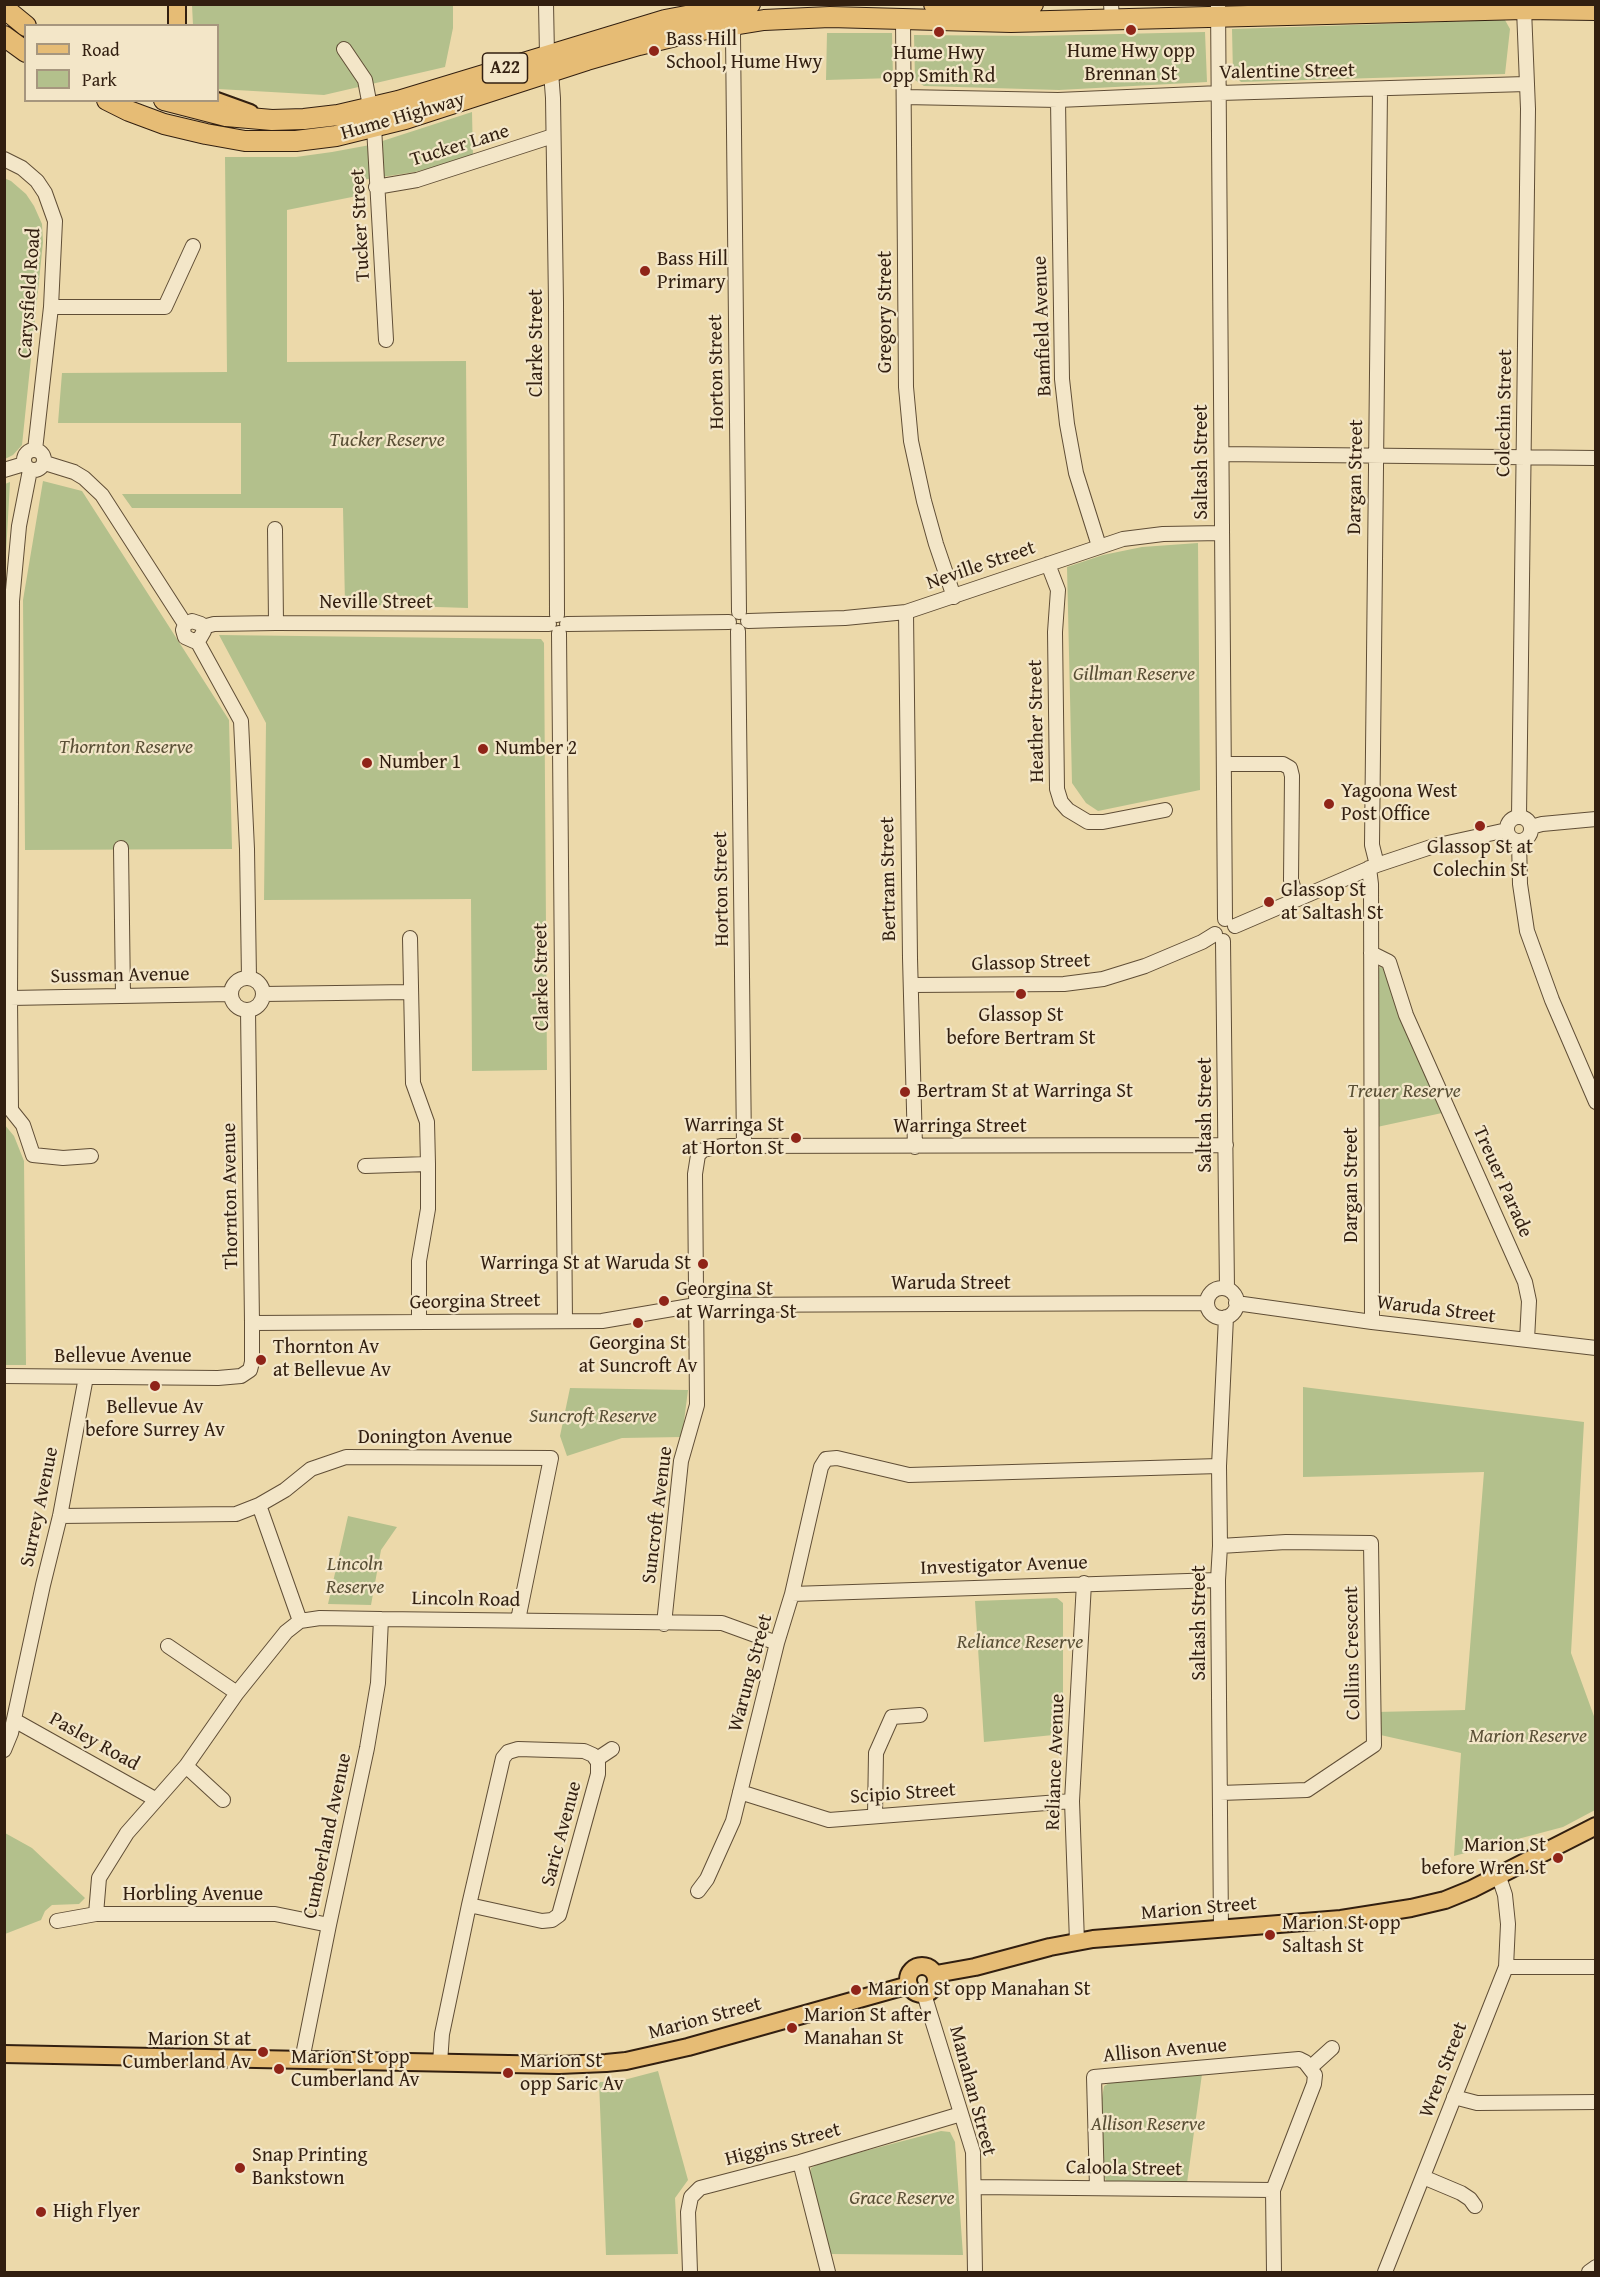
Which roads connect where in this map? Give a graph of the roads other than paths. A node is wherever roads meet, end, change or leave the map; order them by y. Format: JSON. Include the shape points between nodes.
{"nodes":[{"id":1,"x":177,"y":4,"type":"edge"},
{"id":2,"x":546,"y":4,"type":"edge"},
{"id":3,"x":934,"y":4,"type":"edge"},
{"id":4,"x":1033,"y":4,"type":"edge"},
{"id":5,"x":4,"y":8,"type":"edge"},
{"id":6,"x":1524,"y":9,"type":"junction"},
{"id":7,"x":740,"y":10,"type":"edge"},
{"id":8,"x":1288,"y":10,"type":"edge"},
{"id":9,"x":1596,"y":10,"type":"edge"},
{"id":10,"x":1112,"y":11,"type":"edge"},
{"id":11,"x":1219,"y":11,"type":"edge"},
{"id":12,"x":903,"y":20,"type":"junction"},
{"id":13,"x":24,"y":24,"type":"edge"},
{"id":14,"x":177,"y":24,"type":"edge"},
{"id":15,"x":4,"y":36,"type":"edge"},
{"id":16,"x":4,"y":46,"type":"edge"},
{"id":17,"x":344,"y":49,"type":"dead end"},
{"id":18,"x":24,"y":52,"type":"edge"},
{"id":19,"x":24,"y":53,"type":"edge"},
{"id":20,"x":549,"y":63,"type":"junction"},
{"id":21,"x":1526,"y":84,"type":"junction"},
{"id":22,"x":1380,"y":90,"type":"junction"},
{"id":23,"x":1220,"y":93,"type":"junction"},
{"id":24,"x":904,"y":96,"type":"junction"},
{"id":25,"x":1058,"y":100,"type":"junction"},
{"id":26,"x":111,"y":102,"type":"edge"},
{"id":27,"x":172,"y":102,"type":"edge"},
{"id":28,"x":219,"y":102,"type":"edge"},
{"id":29,"x":372,"y":118,"type":"junction"},
{"id":30,"x":272,"y":120,"type":"junction"},
{"id":31,"x":170,"y":125,"type":"junction"},
{"id":32,"x":554,"y":136,"type":"junction"},
{"id":33,"x":4,"y":159,"type":"edge"},
{"id":34,"x":376,"y":186,"type":"junction"},
{"id":35,"x":193,"y":246,"type":"dead end"},
{"id":36,"x":51,"y":307,"type":"junction"},
{"id":37,"x":386,"y":340,"type":"dead end"},
{"id":38,"x":35,"y":450,"type":"junction"},
{"id":39,"x":1222,"y":454,"type":"junction"},
{"id":40,"x":1376,"y":456,"type":"junction"},
{"id":41,"x":1524,"y":457,"type":"junction"},
{"id":42,"x":1596,"y":458,"type":"edge"},
{"id":43,"x":45,"y":463,"type":"junction"},
{"id":44,"x":27,"y":467,"type":"junction"},
{"id":45,"x":4,"y":470,"type":"edge"},
{"id":46,"x":275,"y":529,"type":"dead end"},
{"id":47,"x":1222,"y":533,"type":"junction"},
{"id":48,"x":1099,"y":546,"type":"junction"},
{"id":49,"x":1048,"y":564,"type":"junction"},
{"id":50,"x":954,"y":597,"type":"junction"},
{"id":51,"x":906,"y":612,"type":"junction"},
{"id":52,"x":739,"y":621,"type":"junction"},
{"id":53,"x":276,"y":622,"type":"junction"},
{"id":54,"x":185,"y":624,"type":"junction"},
{"id":55,"x":558,"y":624,"type":"junction"},
{"id":56,"x":203,"y":627,"type":"junction"},
{"id":57,"x":197,"y":641,"type":"junction"},
{"id":58,"x":1224,"y":764,"type":"junction"},
{"id":59,"x":1165,"y":810,"type":"dead end"},
{"id":60,"x":1519,"y":817,"type":"junction"},
{"id":61,"x":1596,"y":819,"type":"edge"},
{"id":62,"x":1531,"y":827,"type":"junction"},
{"id":63,"x":1507,"y":830,"type":"junction"},
{"id":64,"x":1519,"y":841,"type":"junction"},
{"id":65,"x":121,"y":848,"type":"dead end"},
{"id":66,"x":1373,"y":866,"type":"junction"},
{"id":67,"x":1297,"y":899,"type":"junction"},
{"id":68,"x":1230,"y":923,"type":"junction"},
{"id":69,"x":410,"y":938,"type":"dead end"},
{"id":70,"x":1219,"y":938,"type":"junction"},
{"id":71,"x":1371,"y":953,"type":"junction"},
{"id":72,"x":249,"y":978,"type":"junction"},
{"id":73,"x":911,"y":985,"type":"junction"},
{"id":74,"x":410,"y":992,"type":"junction"},
{"id":75,"x":231,"y":994,"type":"junction"},
{"id":76,"x":263,"y":994,"type":"junction"},
{"id":77,"x":123,"y":996,"type":"junction"},
{"id":78,"x":10,"y":998,"type":"junction"},
{"id":79,"x":248,"y":1010,"type":"junction"},
{"id":80,"x":1596,"y":1102,"type":"edge"},
{"id":81,"x":8,"y":1110,"type":"edge"},
{"id":82,"x":1226,"y":1145,"type":"junction"},
{"id":83,"x":744,"y":1146,"type":"junction"},
{"id":84,"x":915,"y":1147,"type":"junction"},
{"id":85,"x":91,"y":1156,"type":"dead end"},
{"id":86,"x":428,"y":1164,"type":"junction"},
{"id":87,"x":365,"y":1166,"type":"dead end"},
{"id":88,"x":1227,"y":1289,"type":"junction"},
{"id":89,"x":1207,"y":1303,"type":"junction"},
{"id":90,"x":1236,"y":1303,"type":"junction"},
{"id":91,"x":696,"y":1305,"type":"junction"},
{"id":92,"x":1226,"y":1317,"type":"junction"},
{"id":93,"x":565,"y":1321,"type":"junction"},
{"id":94,"x":419,"y":1322,"type":"junction"},
{"id":95,"x":1372,"y":1322,"type":"junction"},
{"id":96,"x":252,"y":1323,"type":"junction"},
{"id":97,"x":1527,"y":1340,"type":"junction"},
{"id":98,"x":1596,"y":1348,"type":"edge"},
{"id":99,"x":4,"y":1376,"type":"edge"},
{"id":100,"x":241,"y":1376,"type":"joint"},
{"id":101,"x":86,"y":1377,"type":"junction"},
{"id":102,"x":1219,"y":1466,"type":"junction"},
{"id":103,"x":259,"y":1505,"type":"junction"},
{"id":104,"x":60,"y":1516,"type":"junction"},
{"id":105,"x":1220,"y":1546,"type":"junction"},
{"id":106,"x":1218,"y":1580,"type":"junction"},
{"id":107,"x":1084,"y":1583,"type":"junction"},
{"id":108,"x":792,"y":1594,"type":"junction"},
{"id":109,"x":381,"y":1619,"type":"junction"},
{"id":110,"x":518,"y":1620,"type":"junction"},
{"id":111,"x":300,"y":1621,"type":"junction"},
{"id":112,"x":664,"y":1624,"type":"junction"},
{"id":113,"x":777,"y":1643,"type":"junction"},
{"id":114,"x":168,"y":1646,"type":"dead end"},
{"id":115,"x":237,"y":1693,"type":"junction"},
{"id":116,"x":920,"y":1715,"type":"dead end"},
{"id":117,"x":14,"y":1720,"type":"junction"},
{"id":118,"x":612,"y":1749,"type":"dead end"},
{"id":119,"x":4,"y":1750,"type":"edge"},
{"id":120,"x":597,"y":1759,"type":"junction"},
{"id":121,"x":186,"y":1766,"type":"junction"},
{"id":122,"x":740,"y":1792,"type":"junction"},
{"id":123,"x":1220,"y":1792,"type":"junction"},
{"id":124,"x":155,"y":1799,"type":"junction"},
{"id":125,"x":224,"y":1800,"type":"dead end"},
{"id":126,"x":1072,"y":1801,"type":"junction"},
{"id":127,"x":875,"y":1815,"type":"junction"},
{"id":128,"x":1596,"y":1826,"type":"edge"},
{"id":129,"x":1499,"y":1877,"type":"junction"},
{"id":130,"x":698,"y":1891,"type":"dead end"},
{"id":131,"x":470,"y":1905,"type":"junction"},
{"id":132,"x":96,"y":1914,"type":"junction"},
{"id":133,"x":57,"y":1921,"type":"dead end"},
{"id":134,"x":328,"y":1925,"type":"junction"},
{"id":135,"x":1221,"y":1928,"type":"junction"},
{"id":136,"x":1077,"y":1942,"type":"junction"},
{"id":137,"x":1506,"y":1967,"type":"junction"},
{"id":138,"x":1596,"y":1967,"type":"edge"},
{"id":139,"x":936,"y":1974,"type":"junction"},
{"id":140,"x":909,"y":1984,"type":"junction"},
{"id":141,"x":924,"y":1994,"type":"junction"},
{"id":142,"x":1332,"y":2048,"type":"dead end"},
{"id":143,"x":4,"y":2054,"type":"edge"},
{"id":144,"x":302,"y":2060,"type":"junction"},
{"id":145,"x":440,"y":2063,"type":"junction"},
{"id":146,"x":1311,"y":2067,"type":"junction"},
{"id":147,"x":1454,"y":2097,"type":"junction"},
{"id":148,"x":1596,"y":2102,"type":"edge"},
{"id":149,"x":961,"y":2114,"type":"junction"},
{"id":150,"x":800,"y":2162,"type":"junction"},
{"id":151,"x":1423,"y":2177,"type":"junction"},
{"id":152,"x":975,"y":2187,"type":"junction"},
{"id":153,"x":1097,"y":2188,"type":"junction"},
{"id":154,"x":1273,"y":2190,"type":"junction"},
{"id":155,"x":1475,"y":2206,"type":"dead end"},
{"id":156,"x":1596,"y":2266,"type":"edge"},
{"id":157,"x":690,"y":2272,"type":"edge"},
{"id":158,"x":828,"y":2272,"type":"edge"},
{"id":159,"x":975,"y":2272,"type":"edge"},
{"id":160,"x":1274,"y":2272,"type":"edge"},
{"id":161,"x":1385,"y":2272,"type":"edge"},
{"id":162,"x":1589,"y":2272,"type":"edge"}],
"edges":[{"from":1,"to":14,"type":"main road"},
{"from":2,"to":20,"type":"street","name":"Clarke Street"},
{"from":3,"to":4,"type":"highway"},
{"from":5,"to":13,"type":"highway"},
{"from":6,"to":8,"type":"highway","name":"Hume Highway","number":"A22"},
{"from":6,"to":9,"type":"highway","name":"Hume Highway","number":"A22"},
{"from":6,"to":21,"type":"street","name":"Colechin Street"},
{"from":7,"to":12,"type":"highway","name":"Hume Highway","number":"A22","via":[[797,17]]},
{"from":7,"to":20,"type":"highway","name":"Hume Highway","number":"A22","via":[[639,45]]},
{"from":7,"to":52,"type":"street","name":"Horton Street"},
{"from":8,"to":11,"type":"highway","name":"Hume Highway","number":"A22"},
{"from":10,"to":11,"type":"highway","name":"Hume Highway","number":"A22"},
{"from":10,"to":12,"type":"highway","name":"Hume Highway","number":"A22","via":[[1011,22]]},
{"from":11,"to":23,"type":"street","name":"Saltash Street"},
{"from":12,"to":24,"type":"street","name":"Gregory Street"},
{"from":15,"to":18,"type":"highway"},
{"from":16,"to":19,"type":"highway"},
{"from":17,"to":29,"type":"street","name":"Tucker Street","via":[[365,80]]},
{"from":20,"to":29,"type":"highway","name":"Hume Highway","number":"A22","via":[[405,119]]},
{"from":20,"to":32,"type":"street","name":"Clarke Street"},
{"from":21,"to":22,"type":"street","name":"Valentine Street"},
{"from":21,"to":41,"type":"street","name":"Colechin Street"},
{"from":22,"to":23,"type":"street","name":"Valentine Street"},
{"from":22,"to":40,"type":"street","name":"Dargan Street"},
{"from":23,"to":25,"type":"street","name":"Valentine Street"},
{"from":23,"to":39,"type":"street","name":"Saltash Street"},
{"from":24,"to":25,"type":"street","name":"Valentine Street"},
{"from":24,"to":50,"type":"street","name":"Gregory Street","via":[[906,387],[911,441],[924,501]]},
{"from":25,"to":48,"type":"street","name":"Bamfield Avenue","via":[[1062,378],[1076,473]]},
{"from":26,"to":31,"type":"highway","name":"Hume Highway","number":"A22"},
{"from":27,"to":30,"type":"highway","name":"Hume Highway","number":"A22","via":[[226,116]]},
{"from":27,"to":31,"type":"main road"},
{"from":28,"to":30,"type":"main road"},
{"from":29,"to":30,"type":"highway","name":"Hume Highway","number":"A22"},
{"from":29,"to":31,"type":"highway","name":"Hume Highway","number":"A22","via":[[336,136],[272,142],[245,141]]},
{"from":29,"to":34,"type":"street","name":"Tucker Street"},
{"from":32,"to":34,"type":"street","name":"Tucker Lane","via":[[417,180]]},
{"from":32,"to":55,"type":"street","name":"Clarke Street"},
{"from":33,"to":36,"type":"street","name":"Carysfield Road","via":[[37,182],[53,212],[56,232]]},
{"from":34,"to":37,"type":"street","name":"Tucker Street"},
{"from":35,"to":36,"type":"street","via":[[165,307]]},
{"from":36,"to":38,"type":"street","name":"Carysfield Road"},
{"from":38,"to":43,"type":"street","via":[[42,453]]},
{"from":38,"to":44,"type":"street","via":[[26,454]]},
{"from":39,"to":40,"type":"street"},
{"from":39,"to":47,"type":"street","name":"Saltash Street"},
{"from":40,"to":41,"type":"street"},
{"from":40,"to":66,"type":"street","name":"Dargan Street"},
{"from":41,"to":42,"type":"street"},
{"from":41,"to":60,"type":"street","name":"Colechin Street"},
{"from":43,"to":44,"type":"street","via":[[38,470]]},
{"from":43,"to":54,"type":"street","via":[[74,472],[102,495]]},
{"from":44,"to":45,"type":"street"},
{"from":44,"to":78,"type":"street","via":[[12,601]]},
{"from":46,"to":53,"type":"street"},
{"from":47,"to":48,"type":"street","name":"Neville Street","via":[[1163,534]]},
{"from":47,"to":58,"type":"street","name":"Saltash Street"},
{"from":48,"to":49,"type":"street","name":"Neville Street"},
{"from":49,"to":50,"type":"street","name":"Neville Street"},
{"from":49,"to":59,"type":"street","name":"Heather Street","via":[[1058,590],[1057,789],[1061,802],[1088,822]]},
{"from":50,"to":51,"type":"street","name":"Neville Street"},
{"from":51,"to":52,"type":"street","name":"Neville Street"},
{"from":51,"to":73,"type":"street","name":"Bertram Street"},
{"from":52,"to":55,"type":"street","name":"Neville Street"},
{"from":52,"to":83,"type":"street","name":"Horton Street"},
{"from":53,"to":55,"type":"street","name":"Neville Street"},
{"from":53,"to":56,"type":"street","name":"Neville Street"},
{"from":54,"to":56,"type":"street","via":[[195,621]]},
{"from":54,"to":57,"type":"street","via":[[185,637]]},
{"from":55,"to":93,"type":"street","name":"Clarke Street"},
{"from":56,"to":57,"type":"street","via":[[203,635]]},
{"from":57,"to":72,"type":"street","via":[[241,721]]},
{"from":58,"to":67,"type":"street","via":[[1283,764],[1290,768],[1291,880]]},
{"from":58,"to":68,"type":"street","name":"Saltash Street"},
{"from":60,"to":62,"type":"street"},
{"from":60,"to":63,"type":"street","via":[[1510,821]]},
{"from":61,"to":62,"type":"street"},
{"from":62,"to":64,"type":"street","via":[[1529,837]]},
{"from":63,"to":64,"type":"street","via":[[1511,838]]},
{"from":63,"to":66,"type":"street","via":[[1434,846]]},
{"from":64,"to":80,"type":"street","via":[[1527,931]]},
{"from":65,"to":77,"type":"street"},
{"from":66,"to":67,"type":"street"},
{"from":66,"to":71,"type":"street","name":"Dargan Street"},
{"from":67,"to":68,"type":"street"},
{"from":68,"to":70,"type":"street","via":[[1216,924]]},
{"from":69,"to":74,"type":"street"},
{"from":70,"to":73,"type":"street","name":"Glassop Street","via":[[1103,979],[1064,984]]},
{"from":70,"to":82,"type":"street","name":"Saltash Street"},
{"from":71,"to":95,"type":"street","name":"Dargan Street"},
{"from":71,"to":97,"type":"street","name":"Treuer Parade","via":[[1389,962],[1406,1015],[1525,1282],[1529,1302]]},
{"from":72,"to":75,"type":"street","via":[[238,980]]},
{"from":72,"to":76,"type":"street","via":[[260,985]]},
{"from":73,"to":84,"type":"street","name":"Bertram Street"},
{"from":74,"to":76,"type":"street"},
{"from":74,"to":86,"type":"street","via":[[413,1083],[427,1122]]},
{"from":75,"to":77,"type":"street","name":"Sussman Avenue"},
{"from":75,"to":79,"type":"street","via":[[238,1007]]},
{"from":76,"to":79,"type":"street","via":[[260,1003]]},
{"from":77,"to":78,"type":"street","name":"Sussman Avenue"},
{"from":78,"to":81,"type":"street"},
{"from":79,"to":96,"type":"street","name":"Thornton Avenue"},
{"from":81,"to":85,"type":"street","via":[[23,1125],[33,1155]]},
{"from":82,"to":84,"type":"street","name":"Warringa Street"},
{"from":82,"to":88,"type":"street","name":"Saltash Street"},
{"from":83,"to":84,"type":"street","name":"Warringa Street"},
{"from":83,"to":91,"type":"street","name":"Warringa Street","via":[[691,1152],[695,1174]]},
{"from":86,"to":87,"type":"street"},
{"from":86,"to":94,"type":"street","via":[[428,1209],[419,1261]]},
{"from":88,"to":89,"type":"street","via":[[1213,1291]]},
{"from":88,"to":90,"type":"street","via":[[1234,1294]]},
{"from":89,"to":91,"type":"street","name":"Waruda Street"},
{"from":89,"to":92,"type":"street","via":[[1213,1315]]},
{"from":90,"to":92,"type":"street"},
{"from":90,"to":95,"type":"street","name":"Waruda Street"},
{"from":91,"to":93,"type":"street","name":"Georgina Street","via":[[602,1321]]},
{"from":91,"to":112,"type":"street","name":"Suncroft Avenue","via":[[697,1405],[681,1461]]},
{"from":92,"to":102,"type":"street","name":"Saltash Street"},
{"from":93,"to":94,"type":"street","name":"Georgina Street"},
{"from":94,"to":96,"type":"street","name":"Georgina Street"},
{"from":95,"to":97,"type":"street","name":"Waruda Street"},
{"from":96,"to":100,"type":"street","name":"Thornton Avenue","via":[[251,1366]]},
{"from":97,"to":98,"type":"street","name":"Waruda Street"},
{"from":99,"to":101,"type":"street","name":"Bellevue Avenue"},
{"from":100,"to":101,"type":"street","name":"Bellevue Avenue"},
{"from":101,"to":104,"type":"street","name":"Surrey Avenue"},
{"from":102,"to":105,"type":"street","name":"Saltash Street"},
{"from":102,"to":108,"type":"street","name":"Warung Street","via":[[909,1475],[823,1455]]},
{"from":103,"to":104,"type":"street","name":"Donington Avenue","via":[[236,1514]]},
{"from":103,"to":110,"type":"street","name":"Donington Avenue","via":[[311,1469],[346,1457],[551,1458]]},
{"from":103,"to":111,"type":"street"},
{"from":104,"to":117,"type":"street","name":"Surrey Avenue"},
{"from":105,"to":106,"type":"street","name":"Saltash Street"},
{"from":105,"to":123,"type":"street","name":"Collins Crescent","via":[[1371,1543],[1374,1745],[1307,1790]]},
{"from":106,"to":107,"type":"street","name":"Investigator Avenue"},
{"from":106,"to":123,"type":"street","name":"Saltash Street"},
{"from":107,"to":108,"type":"street","name":"Investigator Avenue"},
{"from":107,"to":126,"type":"street","name":"Reliance Avenue"},
{"from":108,"to":113,"type":"street","name":"Warung Street"},
{"from":109,"to":110,"type":"street","name":"Lincoln Road"},
{"from":109,"to":111,"type":"street","name":"Lincoln Road"},
{"from":109,"to":134,"type":"street","name":"Cumberland Avenue","via":[[378,1683],[368,1748]]},
{"from":110,"to":112,"type":"street","name":"Lincoln Road"},
{"from":111,"to":115,"type":"street","via":[[286,1632]]},
{"from":112,"to":113,"type":"street","name":"Lincoln Road","via":[[722,1623]]},
{"from":113,"to":122,"type":"street","name":"Warung Street"},
{"from":114,"to":115,"type":"street"},
{"from":115,"to":121,"type":"street"},
{"from":116,"to":127,"type":"street","via":[[892,1717],[876,1753]]},
{"from":117,"to":119,"type":"street","name":"Surrey Avenue"},
{"from":117,"to":124,"type":"street","name":"Pasley Road"},
{"from":118,"to":120,"type":"street","name":"Saric Avenue"},
{"from":120,"to":131,"type":"street","name":"Saric Avenue","via":[[584,1751],[502,1750]]},
{"from":120,"to":131,"type":"street","name":"Saric Avenue","via":[[598,1774],[560,1922]]},
{"from":121,"to":124,"type":"street"},
{"from":121,"to":125,"type":"street"},
{"from":122,"to":127,"type":"street","name":"Scipio Street","via":[[829,1820]]},
{"from":122,"to":130,"type":"street","name":"Warung Street","via":[[733,1821]]},
{"from":123,"to":135,"type":"street","name":"Saltash Street"},
{"from":124,"to":132,"type":"street","via":[[127,1833],[99,1878]]},
{"from":126,"to":127,"type":"street","name":"Scipio Street"},
{"from":126,"to":136,"type":"street","name":"Reliance Avenue"},
{"from":128,"to":129,"type":"main road","name":"Marion Street"},
{"from":129,"to":135,"type":"main road","name":"Marion Street","via":[[1445,1900],[1380,1914]]},
{"from":129,"to":137,"type":"street","name":"Wren Street","via":[[1508,1924]]},
{"from":131,"to":145,"type":"street","name":"Saric Avenue","via":[[442,2034]]},
{"from":132,"to":133,"type":"street","name":"Horbling Avenue"},
{"from":132,"to":134,"type":"street","name":"Horbling Avenue","via":[[275,1914]]},
{"from":134,"to":144,"type":"street","name":"Cumberland Avenue"},
{"from":135,"to":136,"type":"main road","name":"Marion Street"},
{"from":136,"to":139,"type":"main road","name":"Marion Street"},
{"from":137,"to":138,"type":"street"},
{"from":137,"to":147,"type":"street","name":"Wren Street"},
{"from":139,"to":140,"type":"main road","via":[[924,1965],[915,1967]]},
{"from":139,"to":141,"type":"main road","via":[[935,1986]]},
{"from":140,"to":141,"type":"main road","via":[[915,1992]]},
{"from":140,"to":145,"type":"main road","name":"Marion Street","via":[[626,2061],[583,2065]]},
{"from":141,"to":149,"type":"street","name":"Manahan Street"},
{"from":142,"to":146,"type":"street"},
{"from":143,"to":144,"type":"main road","name":"Marion Street"},
{"from":144,"to":145,"type":"main road","name":"Marion Street"},
{"from":146,"to":153,"type":"street","name":"Allison Avenue","via":[[1299,2059],[1094,2077]]},
{"from":146,"to":154,"type":"street","via":[[1314,2084]]},
{"from":147,"to":148,"type":"street","via":[[1477,2103]]},
{"from":147,"to":151,"type":"street","name":"Wren Street"},
{"from":149,"to":150,"type":"street","name":"Higgins Street"},
{"from":149,"to":152,"type":"street","name":"Manahan Street","via":[[973,2152]]},
{"from":150,"to":157,"type":"street","name":"Higgins Street","via":[[700,2188],[691,2197]]},
{"from":150,"to":158,"type":"street"},
{"from":151,"to":155,"type":"street","via":[[1461,2193]]},
{"from":151,"to":161,"type":"street","name":"Wren Street"},
{"from":152,"to":153,"type":"street","name":"Caloola Street"},
{"from":152,"to":159,"type":"street","name":"Manahan Street"},
{"from":153,"to":154,"type":"street","name":"Caloola Street"},
{"from":154,"to":160,"type":"street"},
{"from":156,"to":162,"type":"street"}]}
